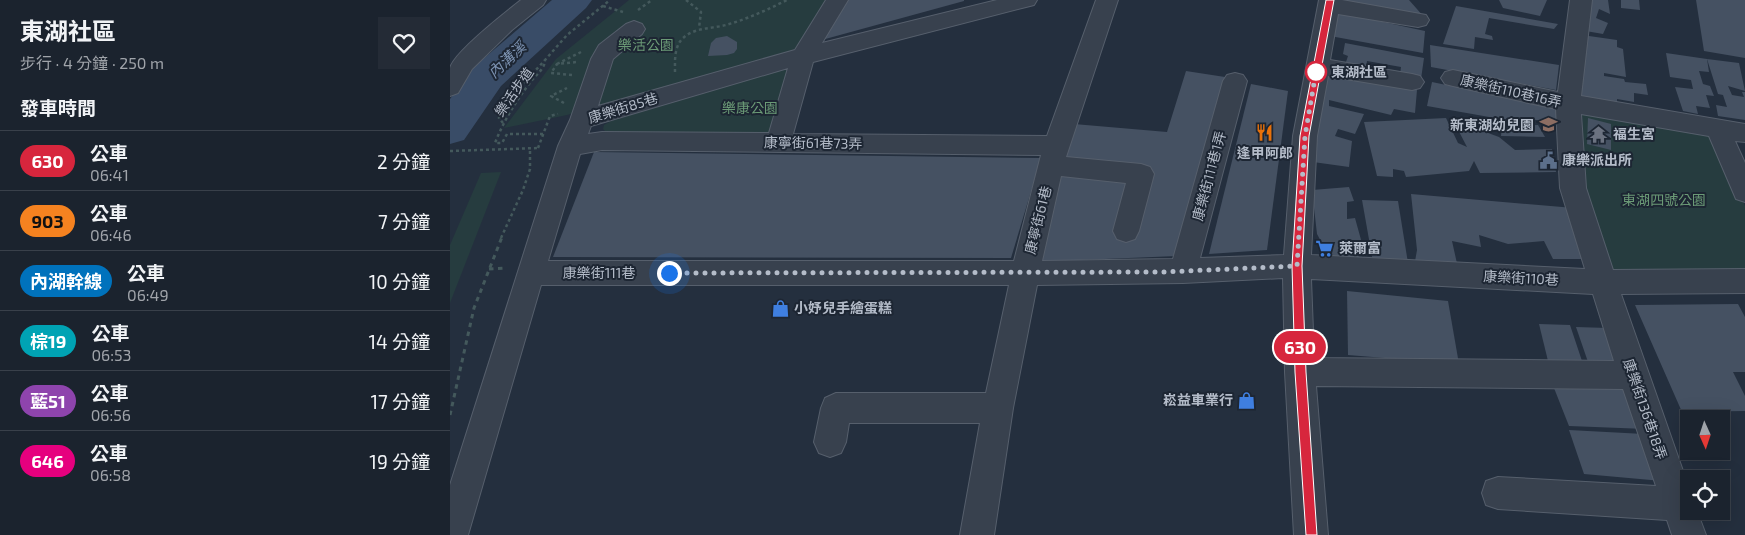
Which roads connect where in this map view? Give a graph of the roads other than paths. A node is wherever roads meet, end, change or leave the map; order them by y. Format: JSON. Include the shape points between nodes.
{"nodes":[{"id":1,"x":535,"y":0,"type":"edge"},
{"id":2,"x":837,"y":0,"type":"edge"},
{"id":3,"x":1026,"y":0,"type":"edge"},
{"id":4,"x":1107,"y":0,"type":"edge"},
{"id":5,"x":1581,"y":0,"type":"edge"},
{"id":6,"x":1329,"y":2,"type":"edge"},
{"id":7,"x":1418,"y":20,"type":"dead end"},
{"id":8,"x":629,"y":21,"type":"road end"},
{"id":9,"x":803,"y":56,"type":"junction"},
{"id":10,"x":1317,"y":66,"type":"junction"},
{"id":11,"x":1453,"y":78,"type":"dead end"},
{"id":12,"x":1235,"y":81,"type":"dead end"},
{"id":13,"x":1412,"y":82,"type":"dead end"},
{"id":14,"x":450,"y":87,"type":"edge"},
{"id":15,"x":1568,"y":103,"type":"junction"},
{"id":16,"x":572,"y":111,"type":"junction"},
{"id":17,"x":1718,"y":129,"type":"junction"},
{"id":18,"x":1745,"y":133,"type":"edge"},
{"id":19,"x":778,"y":143,"type":"junction"},
{"id":20,"x":570,"y":146,"type":"junction"},
{"id":21,"x":1054,"y":155,"type":"junction"},
{"id":22,"x":1745,"y":192,"type":"edge"},
{"id":23,"x":1126,"y":231,"type":"dead end"},
{"id":24,"x":1297,"y":266,"type":"junction"},
{"id":25,"x":1183,"y":271,"type":"junction"},
{"id":26,"x":531,"y":273,"type":"junction"},
{"id":27,"x":1025,"y":273,"type":"junction"},
{"id":28,"x":1745,"y":281,"type":"edge"},
{"id":29,"x":1603,"y":282,"type":"junction"},
{"id":30,"x":1300,"y":372,"type":"junction"},
{"id":31,"x":1633,"y":375,"type":"junction"},
{"id":32,"x":998,"y":408,"type":"junction"},
{"id":33,"x":830,"y":442,"type":"dead end"},
{"id":34,"x":1498,"y":493,"type":"dead end"},
{"id":35,"x":1678,"y":504,"type":"junction"},
{"id":36,"x":451,"y":535,"type":"edge"},
{"id":37,"x":977,"y":535,"type":"edge"},
{"id":38,"x":1312,"y":535,"type":"edge"},
{"id":39,"x":1689,"y":535,"type":"edge"}],
"edges":[{"from":1,"to":14,"type":"street","via":[[464,64]]},
{"from":2,"to":9,"type":"street"},
{"from":3,"to":9,"type":"street","name":"康樂街85巷"},
{"from":4,"to":21,"type":"street","name":"康寧街61巷"},
{"from":5,"to":15,"type":"street"},
{"from":6,"to":7,"type":"street"},
{"from":6,"to":10,"type":"street"},
{"from":8,"to":16,"type":"street","via":[[607,51]]},
{"from":9,"to":16,"type":"street","name":"康樂街85巷"},
{"from":9,"to":19,"type":"street"},
{"from":10,"to":13,"type":"street"},
{"from":10,"to":24,"type":"street","via":[[1305,136]]},
{"from":11,"to":15,"type":"street","name":"康樂街110巷16弄"},
{"from":12,"to":25,"type":"street","name":"康樂街111巷1弄"},
{"from":15,"to":17,"type":"street"},
{"from":15,"to":29,"type":"street","name":"康樂街110巷16弄","via":[[1573,188]]},
{"from":16,"to":20,"type":"street","name":"康樂街85巷"},
{"from":17,"to":18,"type":"street"},
{"from":17,"to":22,"type":"street"},
{"from":19,"to":20,"type":"street","name":"康寧街61巷73弄","via":[[602,141]]},
{"from":19,"to":21,"type":"street","name":"康寧街61巷73弄"},
{"from":20,"to":26,"type":"street","name":"康樂街85巷"},
{"from":21,"to":23,"type":"street","name":"康寧街61巷73弄","via":[[1141,174]]},
{"from":21,"to":27,"type":"street","name":"康寧街61巷"},
{"from":24,"to":25,"type":"street","name":"康樂街111巷"},
{"from":24,"to":29,"type":"street","name":"康樂街110巷"},
{"from":24,"to":30,"type":"street"},
{"from":25,"to":27,"type":"street","name":"康樂街111巷"},
{"from":26,"to":27,"type":"street","name":"康樂街111巷"},
{"from":26,"to":36,"type":"street","name":"康樂街85巷"},
{"from":27,"to":32,"type":"street","name":"康寧街61巷"},
{"from":28,"to":29,"type":"street","name":"康樂街110巷"},
{"from":29,"to":31,"type":"street","name":"康樂街136巷18弄"},
{"from":30,"to":31,"type":"street"},
{"from":30,"to":38,"type":"street"},
{"from":31,"to":35,"type":"street","name":"康樂街136巷18弄"},
{"from":32,"to":33,"type":"street","via":[[836,408]]},
{"from":32,"to":37,"type":"street","name":"康寧街61巷"},
{"from":34,"to":35,"type":"street"},
{"from":35,"to":39,"type":"street","name":"康樂街136巷18弄"}]}
